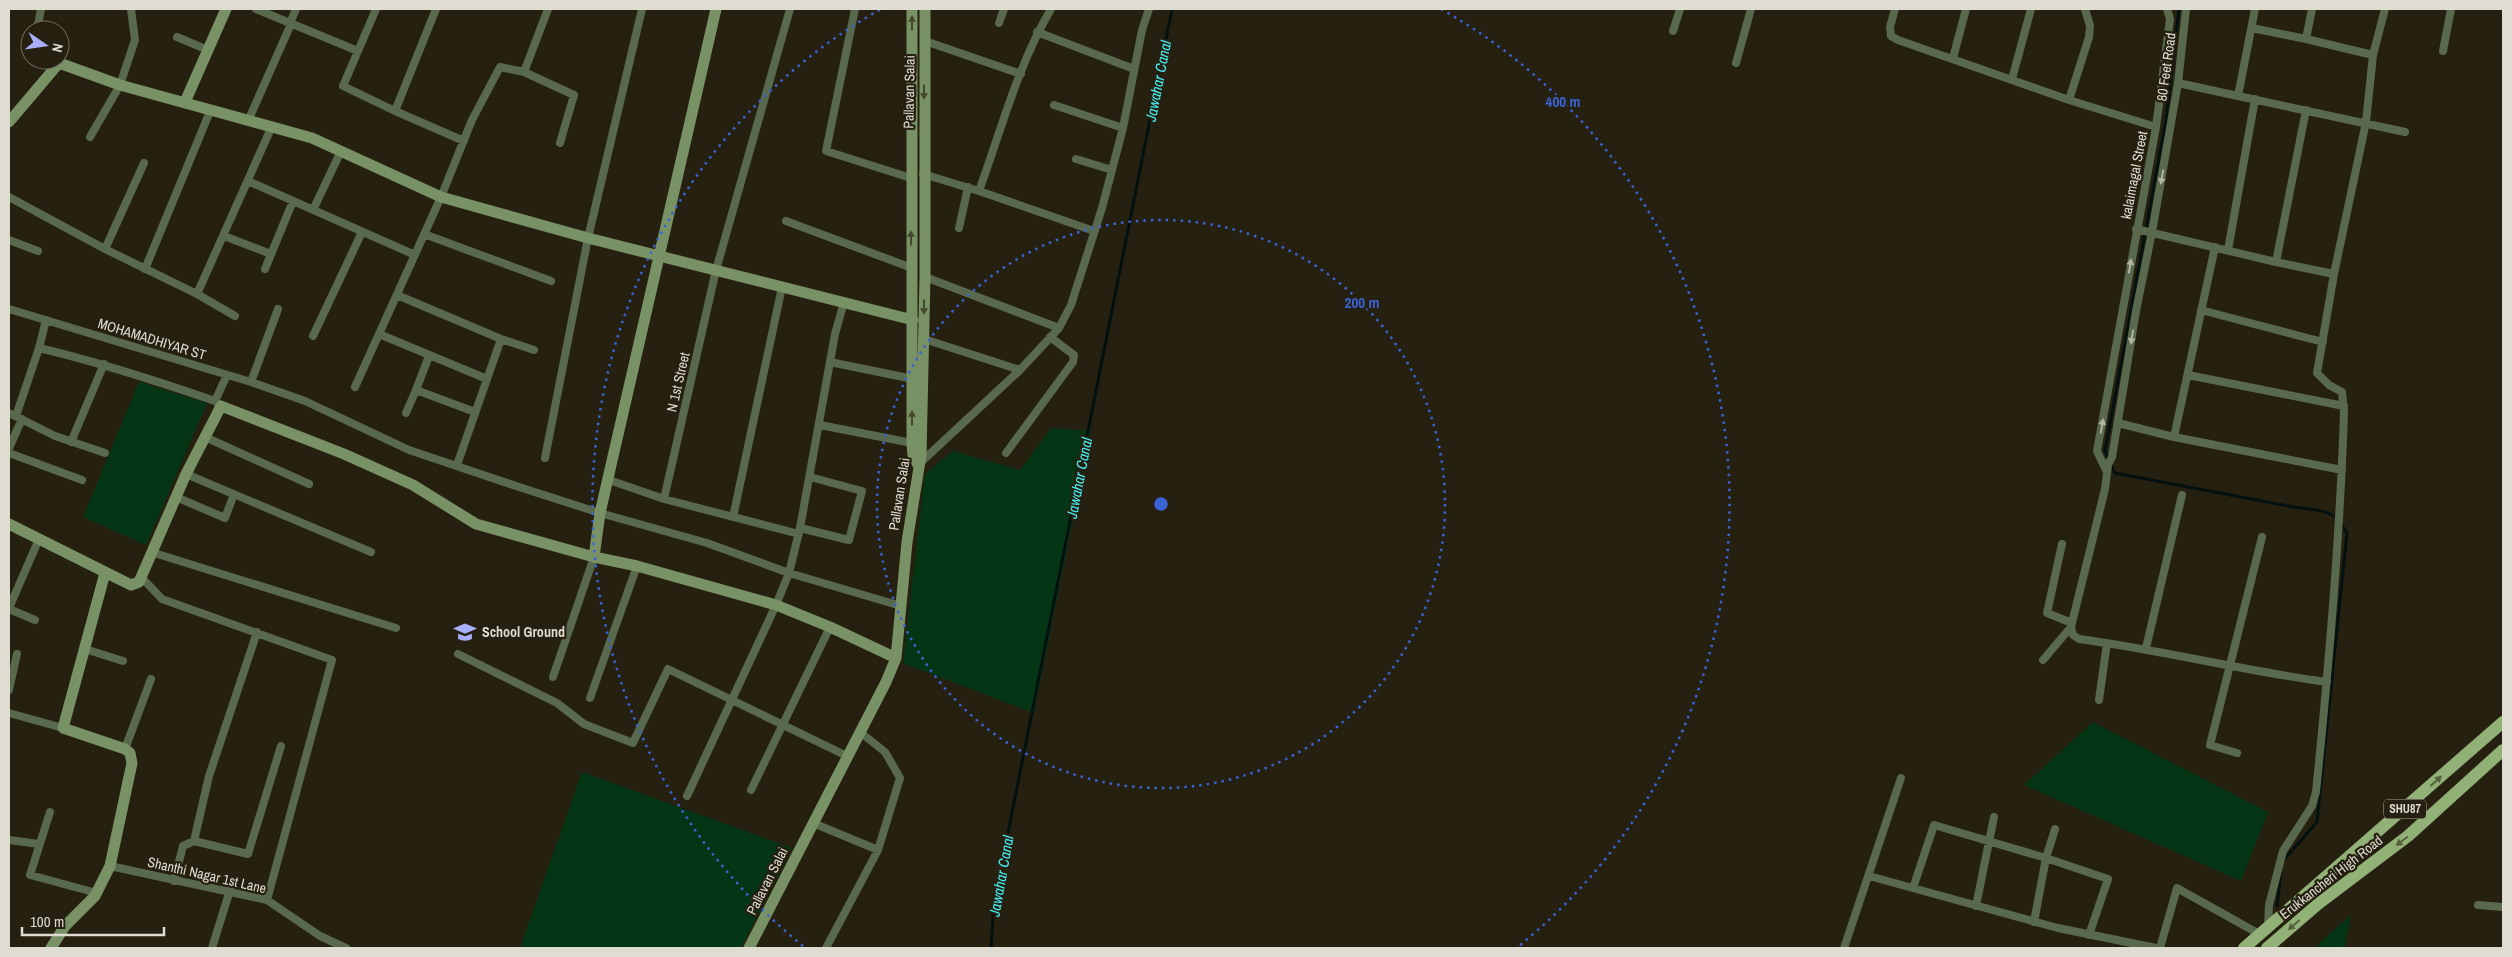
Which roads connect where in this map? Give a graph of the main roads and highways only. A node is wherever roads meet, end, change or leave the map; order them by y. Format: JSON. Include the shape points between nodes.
{"nodes":[{"id":1,"x":2503,"y":722,"type":"edge"},
{"id":2,"x":2503,"y":750,"type":"edge"},
{"id":3,"x":2268,"y":947,"type":"edge"},
{"id":4,"x":2244,"y":948,"type":"edge"}],
"edges":[{"from":4,"to":1,"type":"main road","number":"SHU87","one_way":true},
{"from":2,"to":3,"type":"main road","name":"Erukkancheri High Road","number":"SHU87","one_way":true,"via":[[2408,836],[2318,904]]}]}
